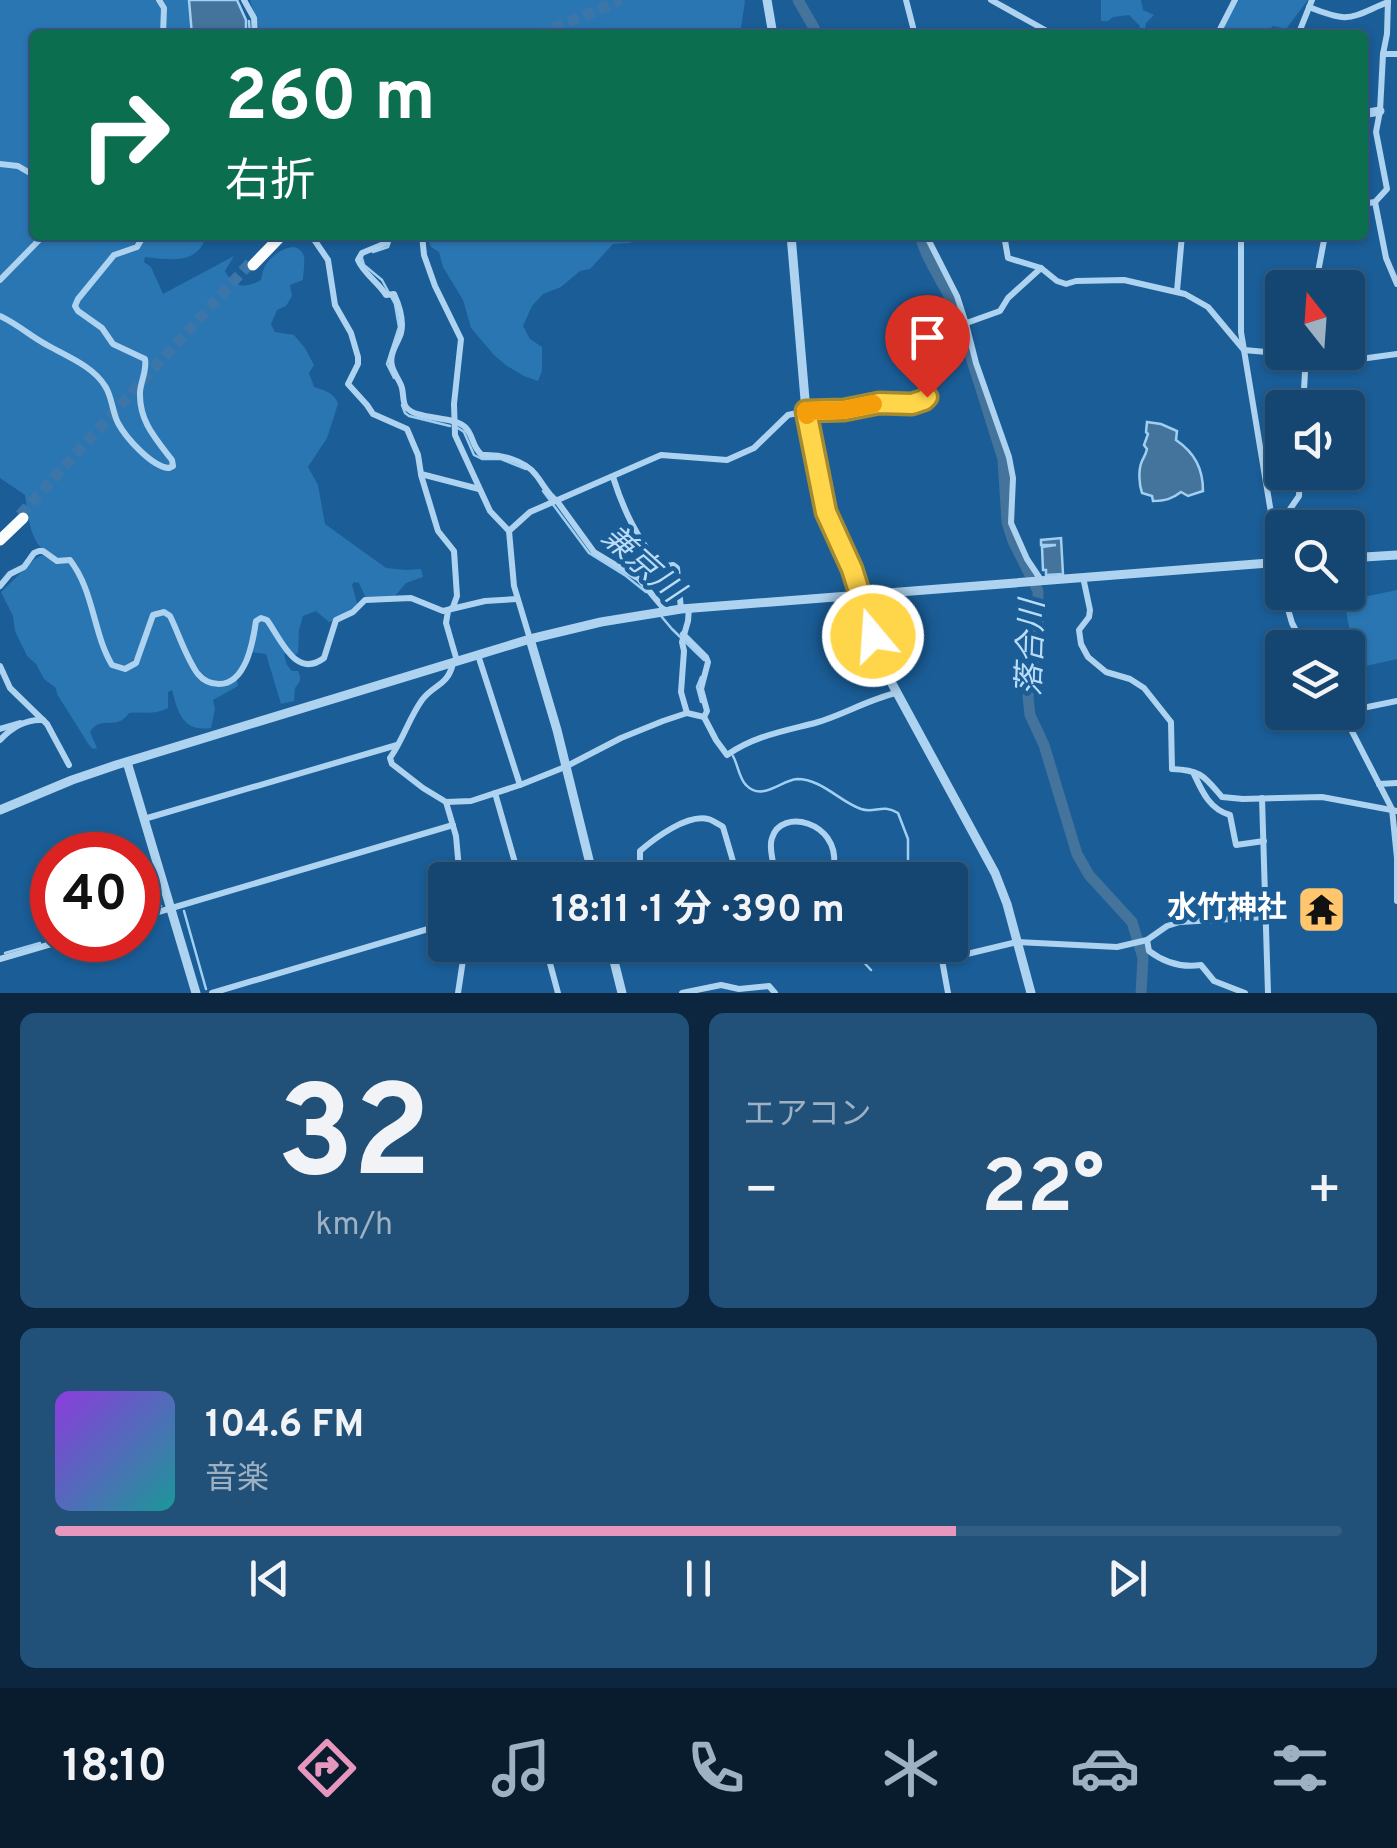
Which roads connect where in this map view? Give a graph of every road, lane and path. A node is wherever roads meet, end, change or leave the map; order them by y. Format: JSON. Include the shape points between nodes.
{"nodes":[{"id":1,"x":159,"y":0,"type":"edge"},
{"id":2,"x":244,"y":0,"type":"edge"},
{"id":3,"x":767,"y":0,"type":"edge"},
{"id":4,"x":906,"y":0,"type":"edge"},
{"id":5,"x":991,"y":0,"type":"edge"},
{"id":6,"x":1235,"y":0,"type":"edge"},
{"id":7,"x":1388,"y":1,"type":"edge"},
{"id":8,"x":1310,"y":4,"type":"edge"},
{"id":9,"x":163,"y":30,"type":"edge"},
{"id":10,"x":255,"y":30,"type":"edge"},
{"id":11,"x":772,"y":30,"type":"edge"},
{"id":12,"x":914,"y":30,"type":"edge"},
{"id":13,"x":1045,"y":30,"type":"edge"},
{"id":14,"x":1220,"y":30,"type":"edge"},
{"id":15,"x":1300,"y":30,"type":"edge"},
{"id":16,"x":1383,"y":54,"type":"junction"},
{"id":17,"x":1397,"y":54,"type":"edge"},
{"id":18,"x":1380,"y":111,"type":"junction"},
{"id":19,"x":1368,"y":113,"type":"edge"},
{"id":20,"x":0,"y":164,"type":"edge"},
{"id":21,"x":30,"y":173,"type":"edge"},
{"id":22,"x":1375,"y":202,"type":"junction"},
{"id":23,"x":1368,"y":203,"type":"edge"},
{"id":24,"x":39,"y":240,"type":"edge"},
{"id":25,"x":141,"y":240,"type":"edge"},
{"id":26,"x":275,"y":240,"type":"edge"},
{"id":27,"x":314,"y":240,"type":"edge"},
{"id":28,"x":388,"y":240,"type":"edge"},
{"id":29,"x":421,"y":240,"type":"edge"},
{"id":30,"x":791,"y":240,"type":"edge"},
{"id":31,"x":929,"y":240,"type":"edge"},
{"id":32,"x":1005,"y":240,"type":"edge"},
{"id":33,"x":1182,"y":240,"type":"edge"},
{"id":34,"x":1241,"y":240,"type":"edge"},
{"id":35,"x":1323,"y":240,"type":"edge"},
{"id":36,"x":253,"y":263,"type":"tunnel mouth"},
{"id":37,"x":1041,"y":268,"type":"junction"},
{"id":38,"x":1318,"y":270,"type":"edge"},
{"id":39,"x":0,"y":280,"type":"edge"},
{"id":40,"x":1397,"y":284,"type":"edge"},
{"id":41,"x":1177,"y":291,"type":"junction"},
{"id":42,"x":0,"y":316,"type":"edge"},
{"id":43,"x":966,"y":325,"type":"junction"},
{"id":44,"x":1244,"y":350,"type":"junction"},
{"id":45,"x":1265,"y":351,"type":"edge"},
{"id":46,"x":1397,"y":354,"type":"edge"},
{"id":47,"x":1365,"y":358,"type":"edge"},
{"id":48,"x":806,"y":411,"type":"junction"},
{"id":49,"x":455,"y":426,"type":"junction"},
{"id":50,"x":421,"y":474,"type":"junction"},
{"id":51,"x":613,"y":476,"type":"junction"},
{"id":52,"x":479,"y":490,"type":"junction"},
{"id":53,"x":553,"y":503,"type":"junction"},
{"id":54,"x":1270,"y":510,"type":"edge"},
{"id":55,"x":21,"y":516,"type":"tunnel mouth"},
{"id":56,"x":509,"y":532,"type":"junction"},
{"id":57,"x":0,"y":537,"type":"edge"},
{"id":58,"x":1394,"y":555,"type":"edge"},
{"id":59,"x":1365,"y":557,"type":"edge"},
{"id":60,"x":1265,"y":563,"type":"edge"},
{"id":61,"x":1082,"y":577,"type":"junction"},
{"id":62,"x":1040,"y":582,"type":"junction"},
{"id":63,"x":0,"y":586,"type":"edge"},
{"id":64,"x":859,"y":596,"type":"junction"},
{"id":65,"x":517,"y":599,"type":"junction"},
{"id":66,"x":685,"y":608,"type":"junction"},
{"id":67,"x":448,"y":610,"type":"junction"},
{"id":68,"x":662,"y":611,"type":"junction"},
{"id":69,"x":682,"y":637,"type":"junction"},
{"id":70,"x":530,"y":640,"type":"junction"},
{"id":71,"x":478,"y":655,"type":"junction"},
{"id":72,"x":455,"y":662,"type":"junction"},
{"id":73,"x":0,"y":666,"type":"edge"},
{"id":74,"x":896,"y":694,"type":"junction"},
{"id":75,"x":1397,"y":701,"type":"edge"},
{"id":76,"x":1365,"y":708,"type":"edge"},
{"id":77,"x":686,"y":712,"type":"junction"},
{"id":78,"x":705,"y":715,"type":"junction"},
{"id":79,"x":43,"y":720,"type":"junction"},
{"id":80,"x":26,"y":722,"type":"junction"},
{"id":81,"x":0,"y":729,"type":"edge"},
{"id":82,"x":1354,"y":730,"type":"edge"},
{"id":83,"x":0,"y":740,"type":"edge"},
{"id":84,"x":400,"y":744,"type":"junction"},
{"id":85,"x":127,"y":762,"type":"junction"},
{"id":86,"x":69,"y":766,"type":"dead end"},
{"id":87,"x":565,"y":767,"type":"junction"},
{"id":88,"x":1192,"y":770,"type":"junction"},
{"id":89,"x":1397,"y":783,"type":"edge"},
{"id":90,"x":1379,"y":784,"type":"junction"},
{"id":91,"x":520,"y":785,"type":"junction"},
{"id":92,"x":495,"y":794,"type":"junction"},
{"id":93,"x":1262,"y":798,"type":"junction"},
{"id":94,"x":446,"y":802,"type":"junction"},
{"id":95,"x":0,"y":810,"type":"edge"},
{"id":96,"x":1394,"y":810,"type":"edge"},
{"id":97,"x":144,"y":819,"type":"junction"},
{"id":98,"x":453,"y":825,"type":"junction"},
{"id":99,"x":1264,"y":841,"type":"junction"},
{"id":100,"x":458,"y":862,"type":"edge"},
{"id":101,"x":515,"y":862,"type":"edge"},
{"id":102,"x":589,"y":862,"type":"edge"},
{"id":103,"x":640,"y":862,"type":"edge"},
{"id":104,"x":733,"y":862,"type":"edge"},
{"id":105,"x":772,"y":862,"type":"edge"},
{"id":106,"x":834,"y":862,"type":"edge"},
{"id":107,"x":1397,"y":901,"type":"edge"},
{"id":108,"x":170,"y":909,"type":"junction"},
{"id":109,"x":160,"y":912,"type":"edge"},
{"id":110,"x":1266,"y":917,"type":"junction"},
{"id":111,"x":428,"y":929,"type":"edge"},
{"id":112,"x":1146,"y":940,"type":"junction"},
{"id":113,"x":1017,"y":942,"type":"junction"},
{"id":114,"x":30,"y":950,"type":"edge"},
{"id":115,"x":0,"y":959,"type":"edge"},
{"id":116,"x":463,"y":962,"type":"edge"},
{"id":117,"x":550,"y":962,"type":"edge"},
{"id":118,"x":614,"y":962,"type":"edge"},
{"id":119,"x":196,"y":993,"type":"edge"},
{"id":120,"x":212,"y":993,"type":"edge"},
{"id":121,"x":458,"y":993,"type":"edge"},
{"id":122,"x":558,"y":993,"type":"edge"},
{"id":123,"x":622,"y":993,"type":"edge"},
{"id":124,"x":682,"y":993,"type":"edge"},
{"id":125,"x":775,"y":993,"type":"edge"},
{"id":126,"x":948,"y":993,"type":"edge"},
{"id":127,"x":1031,"y":993,"type":"edge"},
{"id":128,"x":1245,"y":993,"type":"edge"},
{"id":129,"x":1268,"y":993,"type":"edge"}],
"edges":[{"from":1,"to":9,"type":"street"},
{"from":2,"to":10,"type":"street"},
{"from":3,"to":11,"type":"street"},
{"from":4,"to":12,"type":"street"},
{"from":5,"to":13,"type":"street"},
{"from":6,"to":14,"type":"street"},
{"from":7,"to":8,"type":"street","via":[[1346,19]]},
{"from":7,"to":16,"type":"street"},
{"from":8,"to":15,"type":"street"},
{"from":16,"to":17,"type":"street"},
{"from":16,"to":18,"type":"street"},
{"from":18,"to":19,"type":"street"},
{"from":18,"to":22,"type":"street","via":[[1376,132],[1386,189]]},
{"from":20,"to":21,"type":"street"},
{"from":22,"to":23,"type":"street"},
{"from":22,"to":40,"type":"street"},
{"from":24,"to":39,"type":"street"},
{"from":25,"to":42,"type":"street","via":[[114,255],[76,306],[113,344],[145,358],[140,411],[174,463],[169,468],[158,466],[128,437],[97,376]]},
{"from":26,"to":36,"type":"highway"},
{"from":27,"to":50,"type":"street","via":[[328,260],[335,305],[358,357],[348,384],[373,414],[407,429]]},
{"from":28,"to":49,"type":"street","via":[[358,260],[398,303],[402,330],[391,360],[404,405]]},
{"from":29,"to":49,"type":"street","via":[[461,340]]},
{"from":30,"to":48,"type":"street"},
{"from":31,"to":43,"type":"street"},
{"from":32,"to":37,"type":"street","via":[[1008,258]]},
{"from":33,"to":41,"type":"street"},
{"from":34,"to":44,"type":"street"},
{"from":35,"to":38,"type":"street"},
{"from":37,"to":41,"type":"street","via":[[1066,284],[1124,280]]},
{"from":37,"to":43,"type":"street","via":[[1000,311]]},
{"from":41,"to":44,"type":"street","via":[[1208,308]]},
{"from":43,"to":48,"type":"street","via":[[938,339],[924,400]]},
{"from":43,"to":62,"type":"street","via":[[1010,457],[1011,524]]},
{"from":44,"to":45,"type":"street"},
{"from":44,"to":54,"type":"street"},
{"from":46,"to":47,"type":"street"},
{"from":48,"to":51,"type":"street","via":[[788,415],[754,448],[728,460],[661,455]]},
{"from":48,"to":64,"type":"street","via":[[826,512]]},
{"from":49,"to":52,"type":"street"},
{"from":49,"to":53,"type":"street","via":[[466,428],[482,455],[530,467]]},
{"from":50,"to":52,"type":"street"},
{"from":50,"to":67,"type":"street","via":[[438,531],[454,551],[457,596]]},
{"from":51,"to":53,"type":"street"},
{"from":51,"to":66,"type":"street","via":[[648,550],[660,566],[677,568]]},
{"from":52,"to":56,"type":"street"},
{"from":53,"to":56,"type":"street","via":[[530,512]]},
{"from":53,"to":68,"type":"street","via":[[594,552],[639,579]]},
{"from":55,"to":57,"type":"highway"},
{"from":56,"to":65,"type":"street"},
{"from":58,"to":59,"type":"street"},
{"from":60,"to":61,"type":"street"},
{"from":61,"to":62,"type":"street"},
{"from":61,"to":88,"type":"street","via":[[1090,610],[1078,630],[1088,658],[1144,688],[1171,722],[1172,770]]},
{"from":62,"to":64,"type":"street"},
{"from":63,"to":67,"type":"street","via":[[39,551],[70,560],[112,666],[136,663],[154,615],[164,612],[196,672],[216,684],[241,671],[261,618],[296,662],[308,666],[324,658],[336,620],[365,600],[411,598]]},
{"from":64,"to":66,"type":"street"},
{"from":64,"to":74,"type":"street"},
{"from":65,"to":67,"type":"street"},
{"from":65,"to":70,"type":"street"},
{"from":66,"to":68,"type":"street"},
{"from":66,"to":69,"type":"street"},
{"from":67,"to":72,"type":"street"},
{"from":68,"to":70,"type":"street"},
{"from":69,"to":77,"type":"street"},
{"from":69,"to":78,"type":"street","via":[[708,662],[701,690]]},
{"from":70,"to":71,"type":"street"},
{"from":70,"to":87,"type":"street"},
{"from":71,"to":72,"type":"street"},
{"from":71,"to":91,"type":"street"},
{"from":72,"to":84,"type":"street","via":[[450,675],[425,695]]},
{"from":72,"to":85,"type":"street"},
{"from":73,"to":79,"type":"street","via":[[10,688]]},
{"from":74,"to":78,"type":"street","via":[[730,753]]},
{"from":74,"to":113,"type":"street","via":[[985,852]]},
{"from":75,"to":76,"type":"street"},
{"from":77,"to":78,"type":"street"},
{"from":77,"to":87,"type":"street"},
{"from":79,"to":80,"type":"street"},
{"from":79,"to":86,"type":"street"},
{"from":80,"to":81,"type":"street"},
{"from":80,"to":83,"type":"street"},
{"from":82,"to":90,"type":"street"},
{"from":84,"to":94,"type":"street","via":[[392,764]]},
{"from":84,"to":97,"type":"street"},
{"from":85,"to":95,"type":"street"},
{"from":85,"to":97,"type":"street"},
{"from":87,"to":91,"type":"street"},
{"from":87,"to":102,"type":"street"},
{"from":88,"to":93,"type":"street","via":[[1222,797]]},
{"from":88,"to":99,"type":"street","via":[[1213,808],[1230,815],[1236,846]]},
{"from":89,"to":90,"type":"street"},
{"from":90,"to":96,"type":"street"},
{"from":91,"to":92,"type":"street"},
{"from":92,"to":94,"type":"street"},
{"from":92,"to":101,"type":"street"},
{"from":93,"to":96,"type":"street","via":[[1322,797]]},
{"from":93,"to":99,"type":"street"},
{"from":94,"to":98,"type":"street"},
{"from":96,"to":107,"type":"street"},
{"from":97,"to":108,"type":"street"},
{"from":98,"to":100,"type":"street"},
{"from":98,"to":108,"type":"street"},
{"from":99,"to":110,"type":"street"},
{"from":103,"to":104,"type":"street","via":[[640,851],[658,836],[703,818],[724,827]]},
{"from":105,"to":106,"type":"street","via":[[773,833],[802,822],[829,836]]},
{"from":108,"to":109,"type":"street"},
{"from":108,"to":119,"type":"street"},
{"from":110,"to":112,"type":"street","via":[[1180,922]]},
{"from":110,"to":129,"type":"street"},
{"from":111,"to":120,"type":"street"},
{"from":112,"to":113,"type":"street","via":[[1117,948]]},
{"from":112,"to":128,"type":"street","via":[[1160,958],[1184,968],[1201,966],[1214,981]]},
{"from":113,"to":126,"type":"street","via":[[942,960]]},
{"from":113,"to":127,"type":"street"},
{"from":114,"to":115,"type":"street"},
{"from":116,"to":121,"type":"street"},
{"from":117,"to":122,"type":"street"},
{"from":118,"to":123,"type":"street"},
{"from":124,"to":125,"type":"street","via":[[769,986]]}]}
